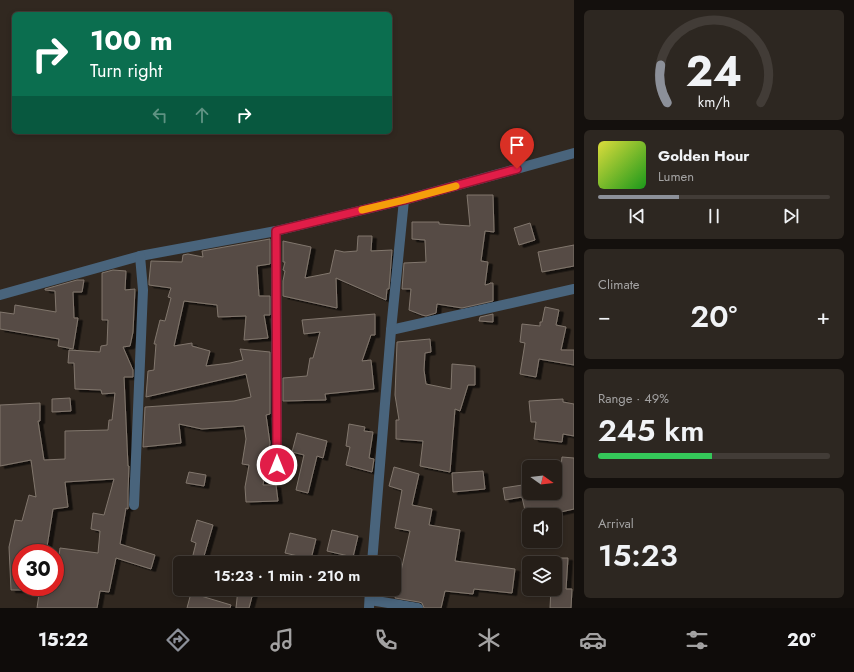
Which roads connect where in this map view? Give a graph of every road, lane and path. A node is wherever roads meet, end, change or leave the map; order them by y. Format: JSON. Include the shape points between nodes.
{"nodes":[{"id":1,"x":574,"y":153,"type":"edge"},
{"id":2,"x":404,"y":200,"type":"junction"},
{"id":3,"x":276,"y":231,"type":"junction"},
{"id":4,"x":140,"y":256,"type":"junction"},
{"id":5,"x":574,"y":289,"type":"edge"},
{"id":6,"x":0,"y":295,"type":"edge"},
{"id":7,"x":391,"y":330,"type":"junction"},
{"id":8,"x":277,"y":465,"type":"dead end"},
{"id":9,"x":134,"y":505,"type":"dead end"},
{"id":10,"x":373,"y":556,"type":"edge"},
{"id":11,"x":369,"y":604,"type":"edge"},
{"id":12,"x":418,"y":608,"type":"edge"}],
"edges":[{"from":1,"to":2,"type":"street"},
{"from":2,"to":3,"type":"street"},
{"from":2,"to":7,"type":"street"},
{"from":3,"to":4,"type":"street"},
{"from":3,"to":8,"type":"street"},
{"from":4,"to":6,"type":"street"},
{"from":4,"to":9,"type":"street","via":[[143,290]]},
{"from":5,"to":7,"type":"street"},
{"from":7,"to":10,"type":"street"},
{"from":11,"to":12,"type":"street"}]}
